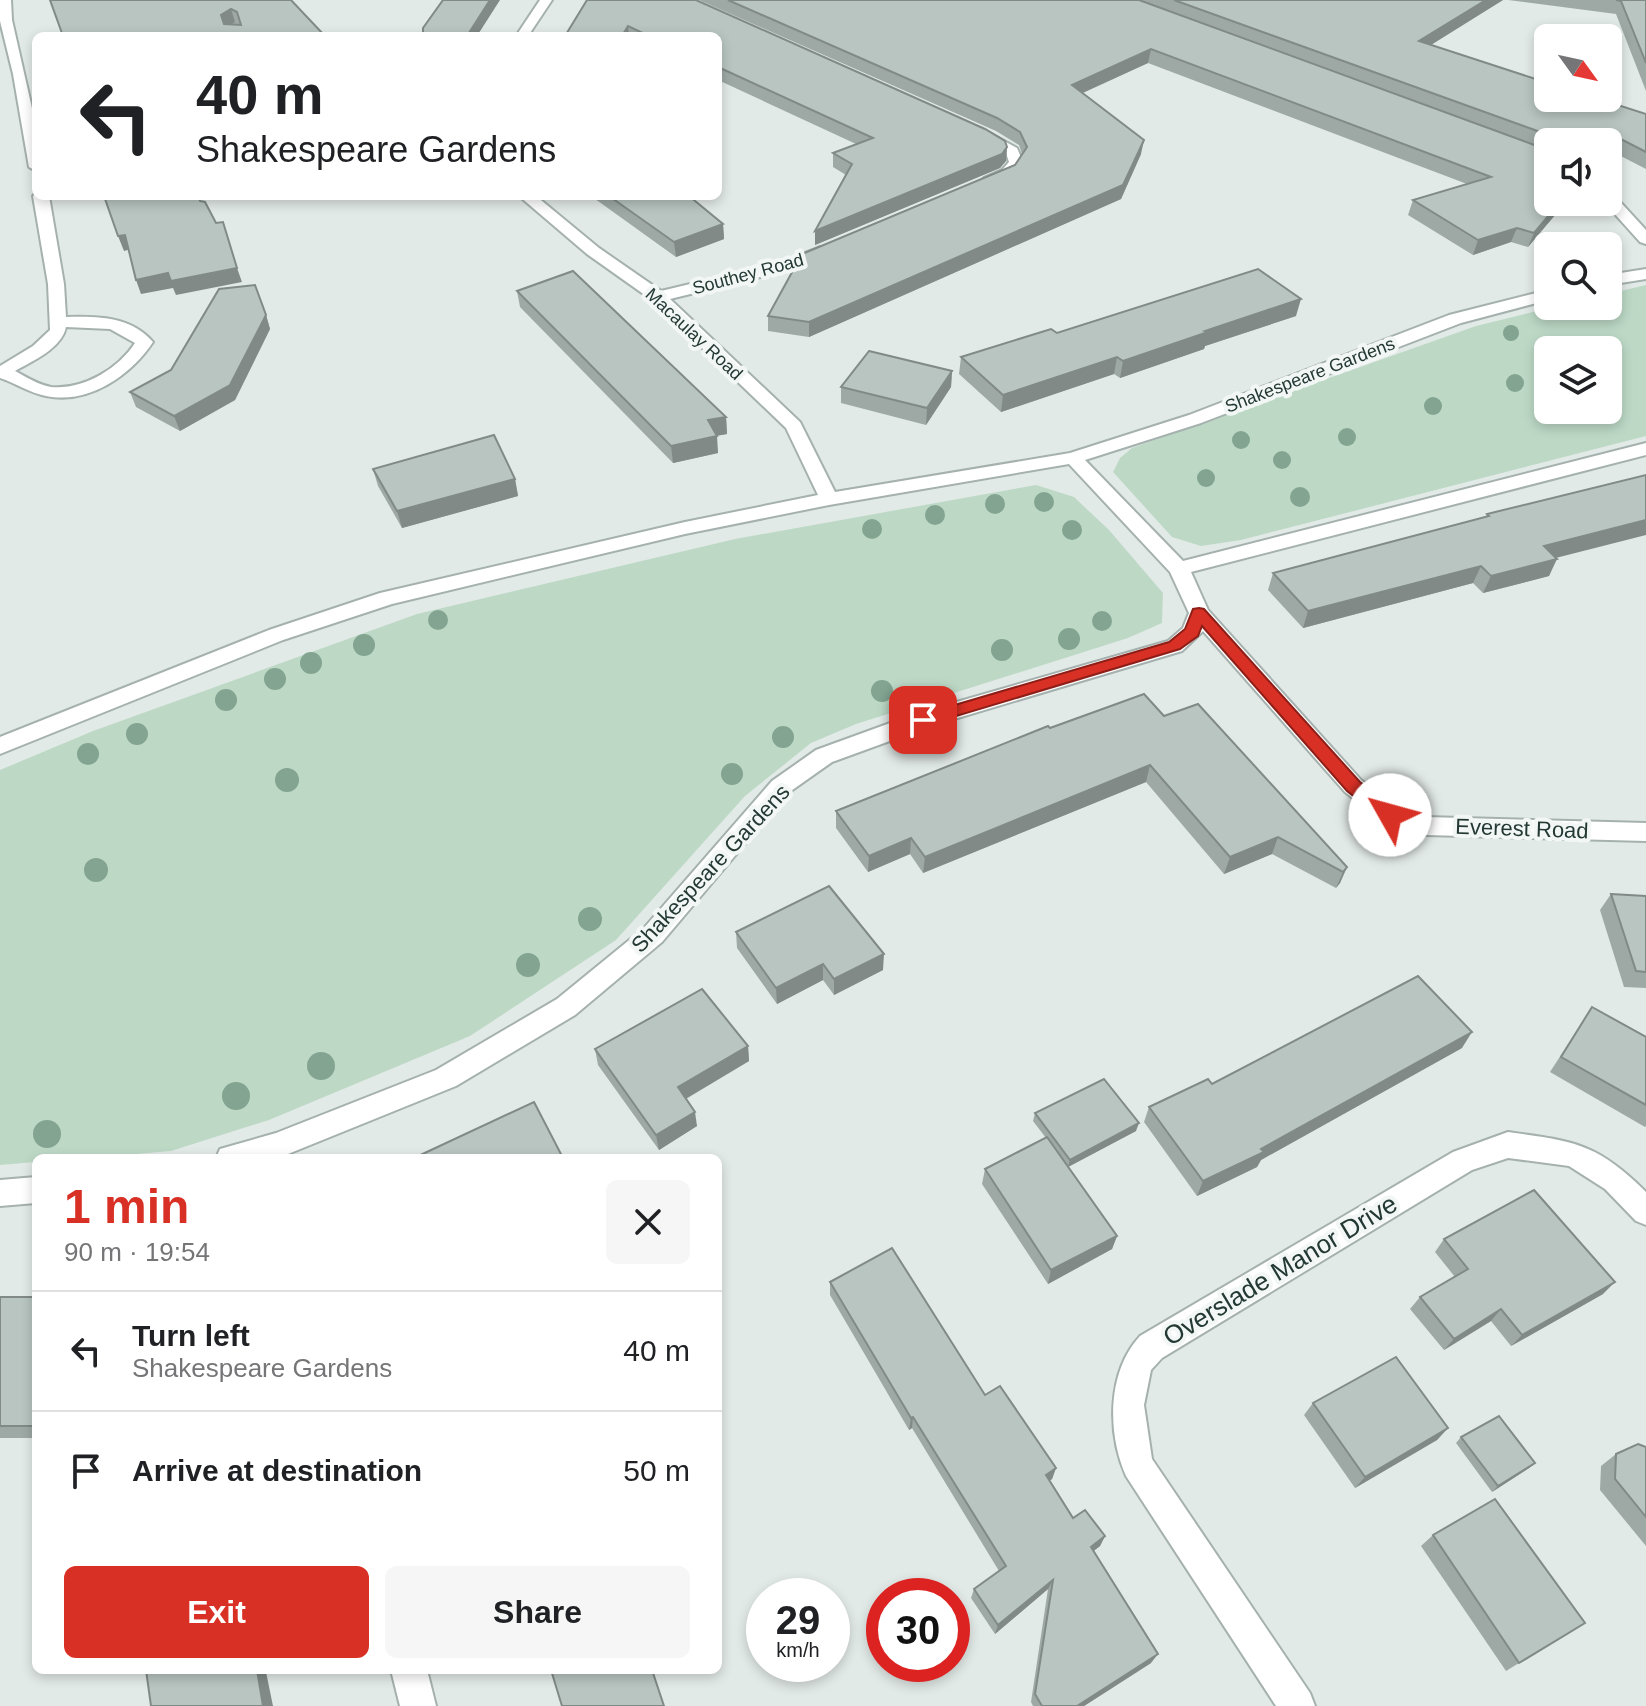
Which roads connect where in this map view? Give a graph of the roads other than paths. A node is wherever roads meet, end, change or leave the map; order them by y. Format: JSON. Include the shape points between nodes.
{"nodes":[{"id":1,"x":5,"y":0,"type":"edge"},
{"id":2,"x":546,"y":0,"type":"edge"},
{"id":3,"x":525,"y":32,"type":"edge"},
{"id":4,"x":32,"y":72,"type":"edge"},
{"id":5,"x":20,"y":74,"type":"junction"},
{"id":6,"x":962,"y":125,"type":"edge"},
{"id":7,"x":32,"y":144,"type":"edge"},
{"id":8,"x":968,"y":190,"type":"edge"},
{"id":9,"x":42,"y":200,"type":"edge"},
{"id":10,"x":532,"y":200,"type":"edge"},
{"id":11,"x":1622,"y":212,"type":"edge"},
{"id":12,"x":1646,"y":239,"type":"edge"},
{"id":13,"x":845,"y":243,"type":"edge"},
{"id":14,"x":1646,"y":274,"type":"edge"},
{"id":15,"x":1622,"y":278,"type":"edge"},
{"id":16,"x":658,"y":297,"type":"junction"},
{"id":17,"x":1534,"y":299,"type":"edge"},
{"id":18,"x":60,"y":322,"type":"junction"},
{"id":19,"x":2,"y":372,"type":"edge"},
{"id":20,"x":1646,"y":449,"type":"edge"},
{"id":21,"x":1073,"y":458,"type":"junction"},
{"id":22,"x":829,"y":499,"type":"junction"},
{"id":23,"x":1179,"y":569,"type":"junction"},
{"id":24,"x":1199,"y":613,"type":"junction"},
{"id":25,"x":0,"y":746,"type":"edge"},
{"id":26,"x":1646,"y":832,"type":"edge"},
{"id":27,"x":280,"y":1152,"type":"edge"},
{"id":28,"x":32,"y":1190,"type":"edge"},
{"id":29,"x":0,"y":1193,"type":"edge"},
{"id":30,"x":1646,"y":1212,"type":"edge"},
{"id":31,"x":410,"y":1674,"type":"edge"},
{"id":32,"x":418,"y":1706,"type":"edge"},
{"id":33,"x":1297,"y":1706,"type":"edge"}],
"edges":[{"from":1,"to":5,"type":"street"},
{"from":2,"to":3,"type":"street"},
{"from":4,"to":5,"type":"street"},
{"from":5,"to":7,"type":"street"},
{"from":6,"to":8,"type":"street","via":[[1012,151],[1016,162],[1007,173]]},
{"from":9,"to":18,"type":"street"},
{"from":10,"to":16,"type":"street","name":"Macaulay Road"},
{"from":11,"to":12,"type":"street"},
{"from":13,"to":16,"type":"street","name":"Southey Road","via":[[787,266]]},
{"from":14,"to":15,"type":"street"},
{"from":16,"to":22,"type":"street","name":"Macaulay Road","via":[[794,426]]},
{"from":17,"to":21,"type":"street","name":"Shakespeare Gardens","via":[[1455,319],[1195,419]]},
{"from":18,"to":19,"type":"street","via":[[39,350]]},
{"from":18,"to":19,"type":"street","via":[[115,323],[144,342],[135,358],[89,386],[52,392]]},
{"from":20,"to":23,"type":"street"},
{"from":21,"to":22,"type":"street","name":"Shakespeare Gardens"},
{"from":21,"to":23,"type":"street"},
{"from":22,"to":25,"type":"street","name":"Shakespeare Gardens","via":[[387,598],[276,635]]},
{"from":23,"to":24,"type":"street"},
{"from":24,"to":26,"type":"street","name":"Everest Road","via":[[1353,786],[1390,815],[1426,826]]},
{"from":24,"to":27,"type":"street","name":"Shakespeare Gardens","via":[[1192,632],[1175,646],[923,720],[824,756],[780,787],[653,935],[566,1007],[446,1078]]},
{"from":28,"to":29,"type":"street"},
{"from":30,"to":33,"type":"street","name":"Overslade Manor Drive","via":[[1615,1180],[1574,1154],[1508,1145],[1463,1161],[1151,1347],[1137,1362],[1128,1405],[1137,1465]]},
{"from":31,"to":32,"type":"street"}]}
